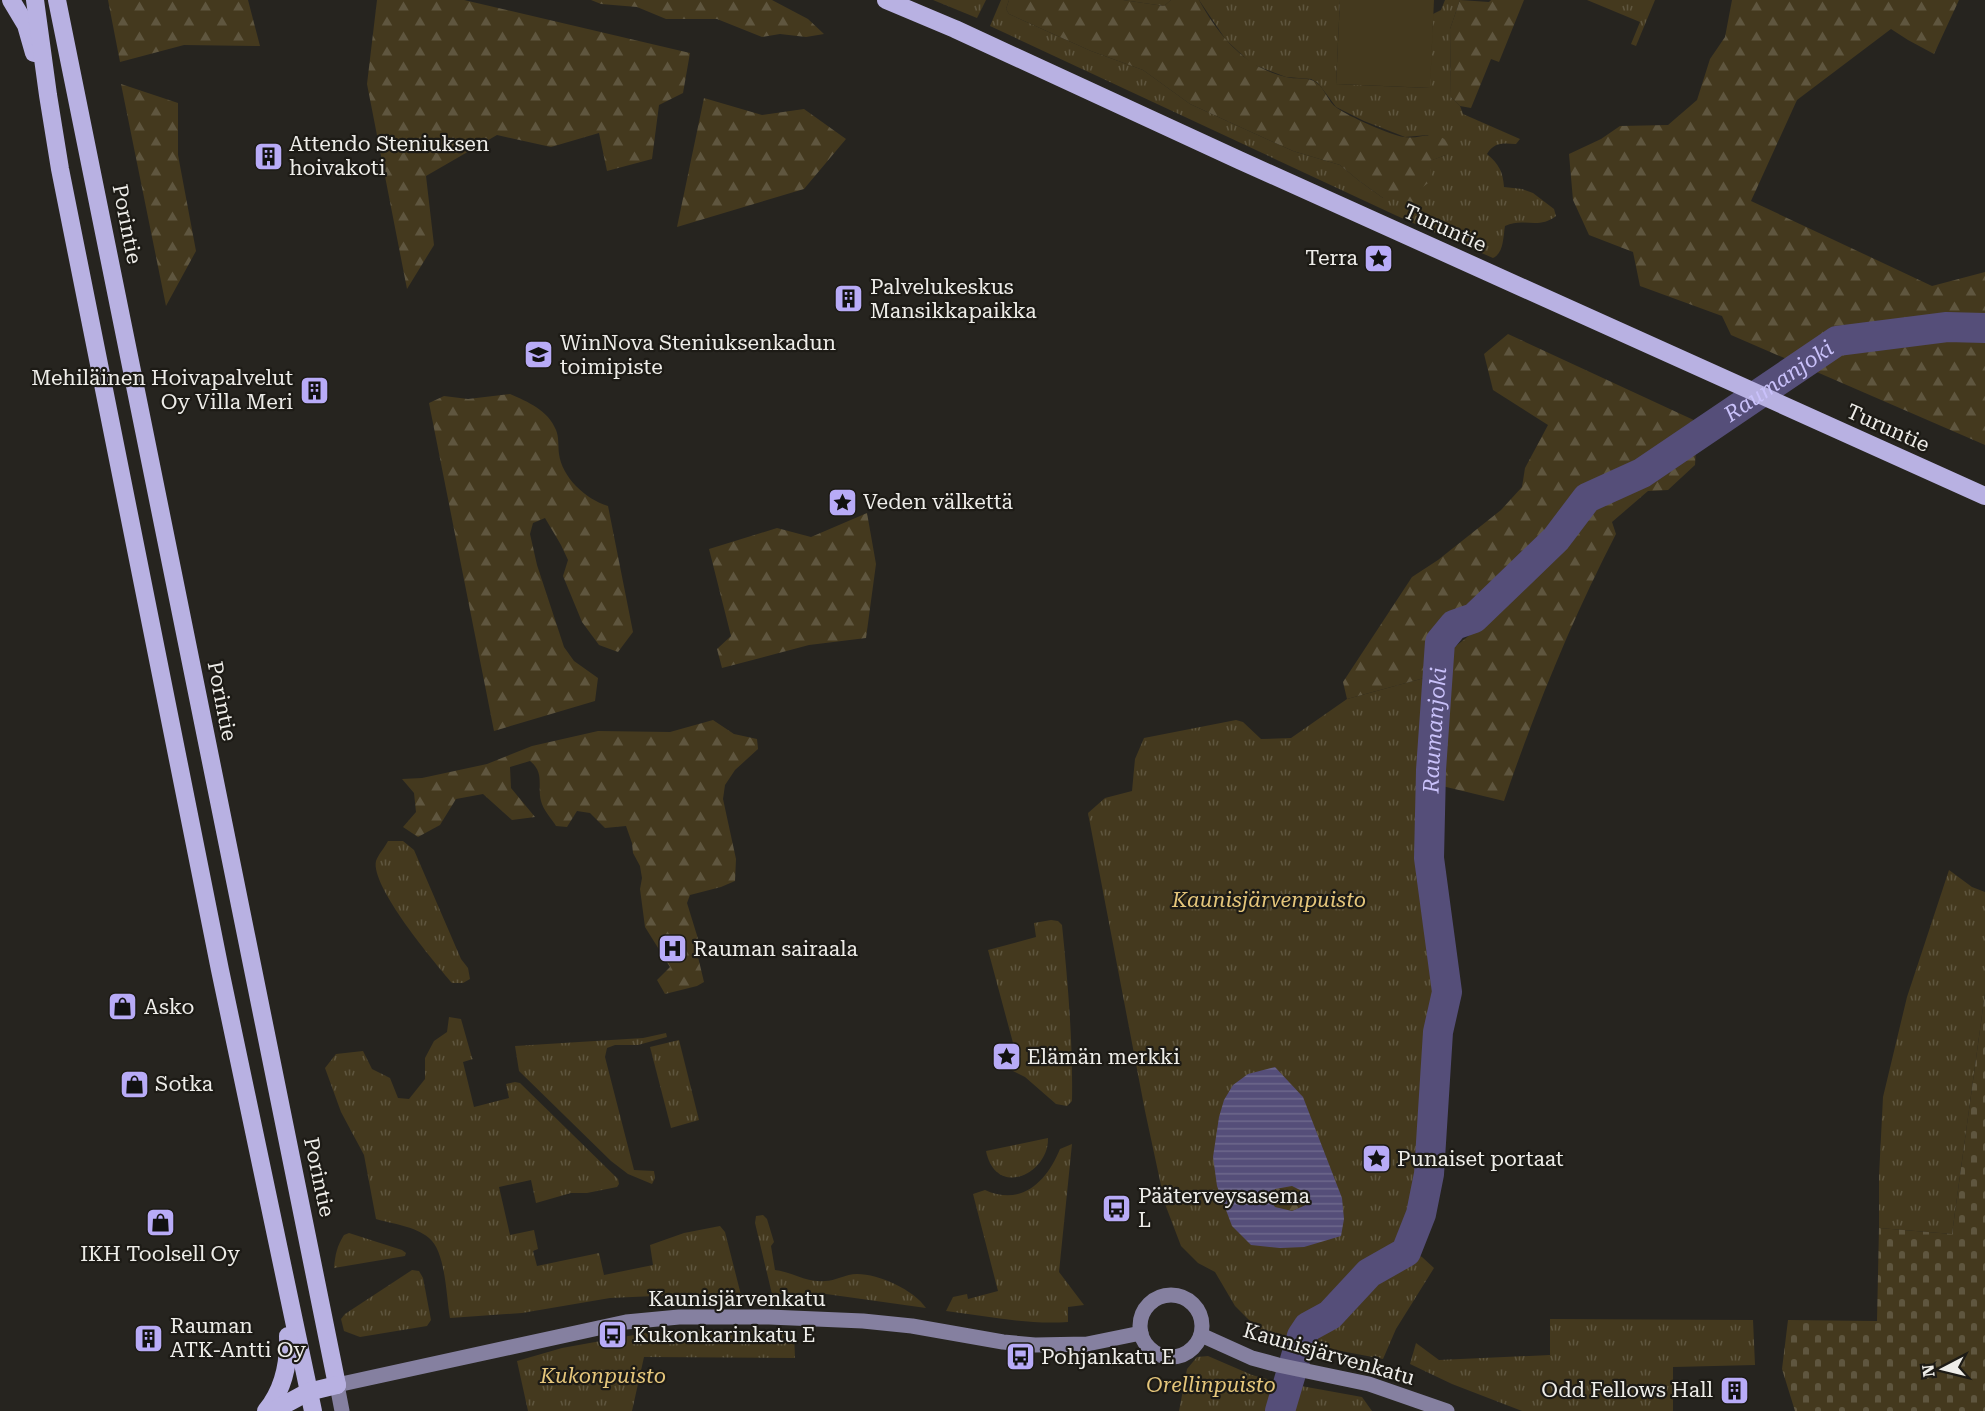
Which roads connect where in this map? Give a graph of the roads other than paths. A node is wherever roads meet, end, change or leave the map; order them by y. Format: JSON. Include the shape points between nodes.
{"nodes":[{"id":1,"x":11,"y":0,"type":"edge"},
{"id":2,"x":35,"y":0,"type":"edge"},
{"id":3,"x":57,"y":0,"type":"edge"},
{"id":4,"x":886,"y":0,"type":"edge"},
{"id":5,"x":48,"y":95,"type":"junction"},
{"id":6,"x":1985,"y":496,"type":"edge"},
{"id":7,"x":1141,"y":1333,"type":"junction"},
{"id":8,"x":1202,"y":1335,"type":"junction"},
{"id":9,"x":292,"y":1341,"type":"junction"},
{"id":10,"x":337,"y":1385,"type":"junction"},
{"id":11,"x":308,"y":1392,"type":"junction"},
{"id":12,"x":266,"y":1411,"type":"edge"},
{"id":13,"x":273,"y":1411,"type":"edge"},
{"id":14,"x":312,"y":1411,"type":"edge"},
{"id":15,"x":318,"y":1411,"type":"edge"},
{"id":16,"x":342,"y":1411,"type":"edge"},
{"id":17,"x":1447,"y":1411,"type":"edge"}],
"edges":[{"from":1,"to":5,"type":"highway","via":[[26,26]]},
{"from":2,"to":5,"type":"highway"},
{"from":3,"to":10,"type":"highway","name":"Porintie"},
{"from":4,"to":6,"type":"highway","name":"Turuntie"},
{"from":5,"to":9,"type":"highway","via":[[284,1280]]},
{"from":7,"to":8,"type":"main road","via":[[1156,1354],[1166,1357],[1180,1357],[1191,1351]]},
{"from":7,"to":8,"type":"main road","via":[[1146,1309],[1153,1301],[1173,1295],[1195,1306]]},
{"from":7,"to":10,"type":"main road","name":"Kaunisjärvenkatu","via":[[1087,1344],[1035,1345],[863,1321],[679,1317],[626,1322]]},
{"from":8,"to":17,"type":"main road","name":"Kaunisjärvenkatu","via":[[1252,1358],[1378,1387]]},
{"from":9,"to":11,"type":"highway"},
{"from":9,"to":12,"type":"highway","via":[[285,1377]]},
{"from":10,"to":11,"type":"highway"},
{"from":10,"to":15,"type":"highway"},
{"from":10,"to":16,"type":"main road","name":"Porintie"},
{"from":11,"to":13,"type":"highway"},
{"from":11,"to":14,"type":"highway"}]}
